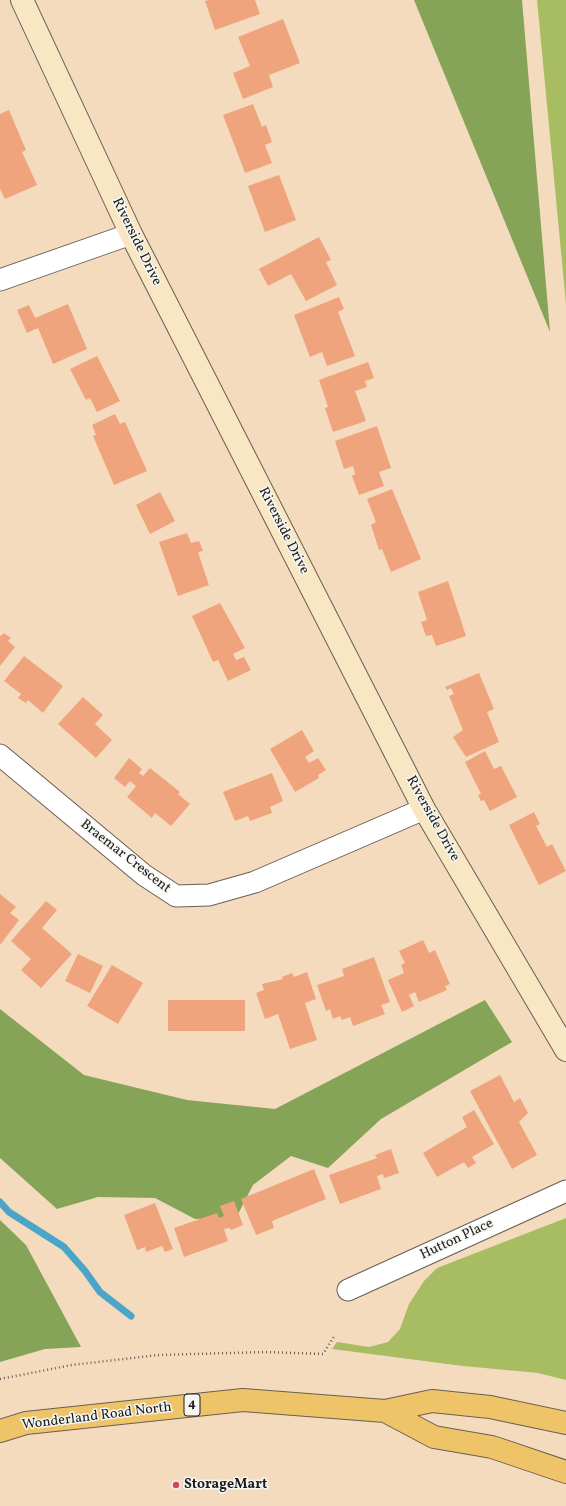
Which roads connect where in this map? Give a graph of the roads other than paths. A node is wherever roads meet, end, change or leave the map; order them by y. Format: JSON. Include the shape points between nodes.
{"nodes":[{"id":1,"x":22,"y":0,"type":"edge"},
{"id":2,"x":131,"y":234,"type":"junction"},
{"id":3,"x":0,"y":280,"type":"edge"},
{"id":4,"x":0,"y":755,"type":"edge"},
{"id":5,"x":424,"y":809,"type":"junction"},
{"id":6,"x":566,"y":1050,"type":"edge"},
{"id":7,"x":566,"y":1191,"type":"edge"},
{"id":8,"x":348,"y":1290,"type":"dead end"},
{"id":9,"x":385,"y":1411,"type":"junction"},
{"id":10,"x":566,"y":1423,"type":"edge"},
{"id":11,"x":0,"y":1431,"type":"edge"},
{"id":12,"x":566,"y":1472,"type":"edge"}],
"edges":[{"from":1,"to":2,"type":"main road","name":"Riverside Drive"},
{"from":2,"to":3,"type":"street"},
{"from":2,"to":5,"type":"main road","name":"Riverside Drive"},
{"from":4,"to":5,"type":"street","name":"Braemar Crescent","via":[[144,875],[176,896],[208,895],[255,882]]},
{"from":5,"to":6,"type":"main road","name":"Riverside Drive"},
{"from":7,"to":8,"type":"street","name":"Hutton Place"},
{"from":9,"to":10,"type":"main road","name":"Wonderland Road North","number":"4","via":[[432,1401],[490,1407]]},
{"from":9,"to":11,"type":"main road","name":"Wonderland Road North","number":"4","via":[[243,1400],[26,1423]]},
{"from":9,"to":12,"type":"main road","name":"Wonderland Road North","number":"4","via":[[434,1437],[492,1448]]}]}
